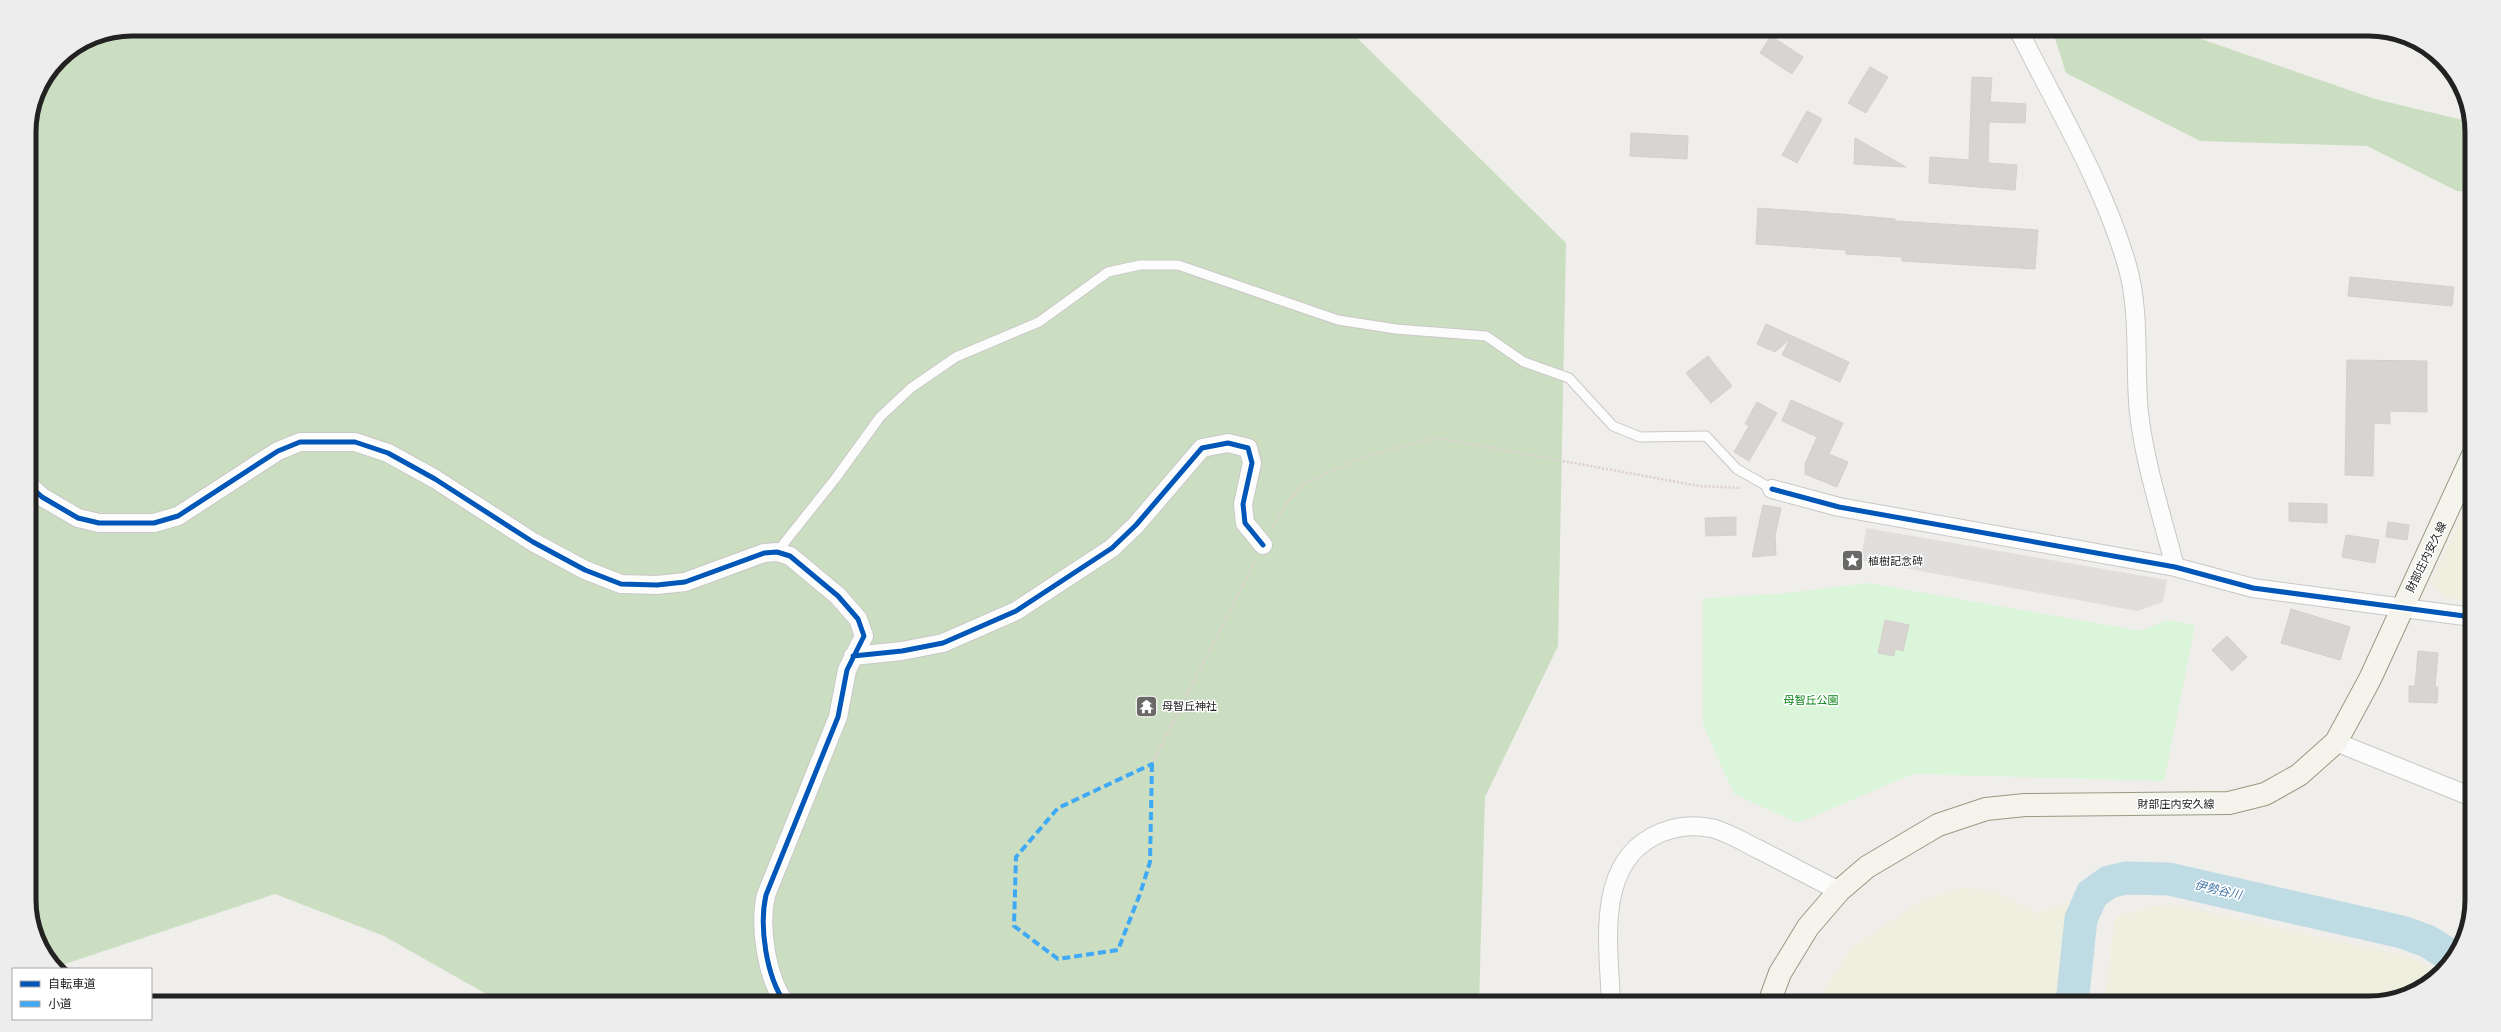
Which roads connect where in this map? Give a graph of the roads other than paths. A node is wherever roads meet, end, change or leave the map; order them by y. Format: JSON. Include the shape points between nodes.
{"nodes":[{"id":1,"x":2022,"y":36,"type":"edge"},
{"id":2,"x":2465,"y":472,"type":"edge"},
{"id":3,"x":1772,"y":489,"type":"joint"},
{"id":4,"x":36,"y":492,"type":"edge"},
{"id":5,"x":1263,"y":545,"type":"road end"},
{"id":6,"x":777,"y":552,"type":"junction"},
{"id":7,"x":2175,"y":567,"type":"junction"},
{"id":8,"x":2402,"y":607,"type":"junction"},
{"id":9,"x":2465,"y":616,"type":"edge"},
{"id":10,"x":854,"y":656,"type":"junction"},
{"id":11,"x":2336,"y":742,"type":"junction"},
{"id":12,"x":2465,"y":794,"type":"edge"},
{"id":13,"x":1839,"y":890,"type":"junction"},
{"id":14,"x":781,"y":996,"type":"edge"},
{"id":15,"x":1611,"y":996,"type":"edge"},
{"id":16,"x":1772,"y":996,"type":"edge"}],
"edges":[{"from":1,"to":7,"type":"street","via":[[2085,158],[2127,266],[2134,307],[2139,413],[2151,475]]},
{"from":2,"to":8,"type":"main road","name":"財部庄内安久線"},
{"from":3,"to":6,"type":"lane","via":[[1737,469],[1706,436],[1640,438],[1613,426],[1569,378],[1524,362],[1486,336],[1396,329],[1338,320],[1178,264],[1140,264],[1108,272],[1040,322],[956,357],[911,388],[880,417]]},
{"from":3,"to":7,"type":"street","via":[[1839,507]]},
{"from":4,"to":6,"type":"street","via":[[78,518],[99,523],[154,523],[178,516],[278,451],[300,442],[356,442],[388,453],[435,479],[533,542],[585,570],[621,584],[657,585],[685,582],[764,553]]},
{"from":5,"to":10,"type":"street","via":[[1245,523],[1243,504],[1252,464],[1248,448],[1228,443],[1202,448],[1136,525],[1112,548],[1016,611],[943,643]]},
{"from":6,"to":10,"type":"street","via":[[790,556],[838,596],[858,619],[864,636]]},
{"from":7,"to":8,"type":"street","via":[[2253,588]]},
{"from":8,"to":9,"type":"street"},
{"from":8,"to":11,"type":"main road","name":"財部庄内安久線","via":[[2370,679]]},
{"from":10,"to":14,"type":"street","via":[[847,670],[838,717],[763,906],[766,948]]},
{"from":11,"to":12,"type":"street"},
{"from":11,"to":13,"type":"main road","name":"財部庄内安久線","via":[[2299,774],[2265,794],[2229,803],[2025,805],[1986,809],[1938,825],[1867,867]]},
{"from":13,"to":15,"type":"street","via":[[1711,828],[1669,828],[1647,840],[1626,857],[1615,880],[1609,937]]},
{"from":13,"to":16,"type":"main road","name":"財部庄内安久線","via":[[1808,927],[1780,973]]}]}
